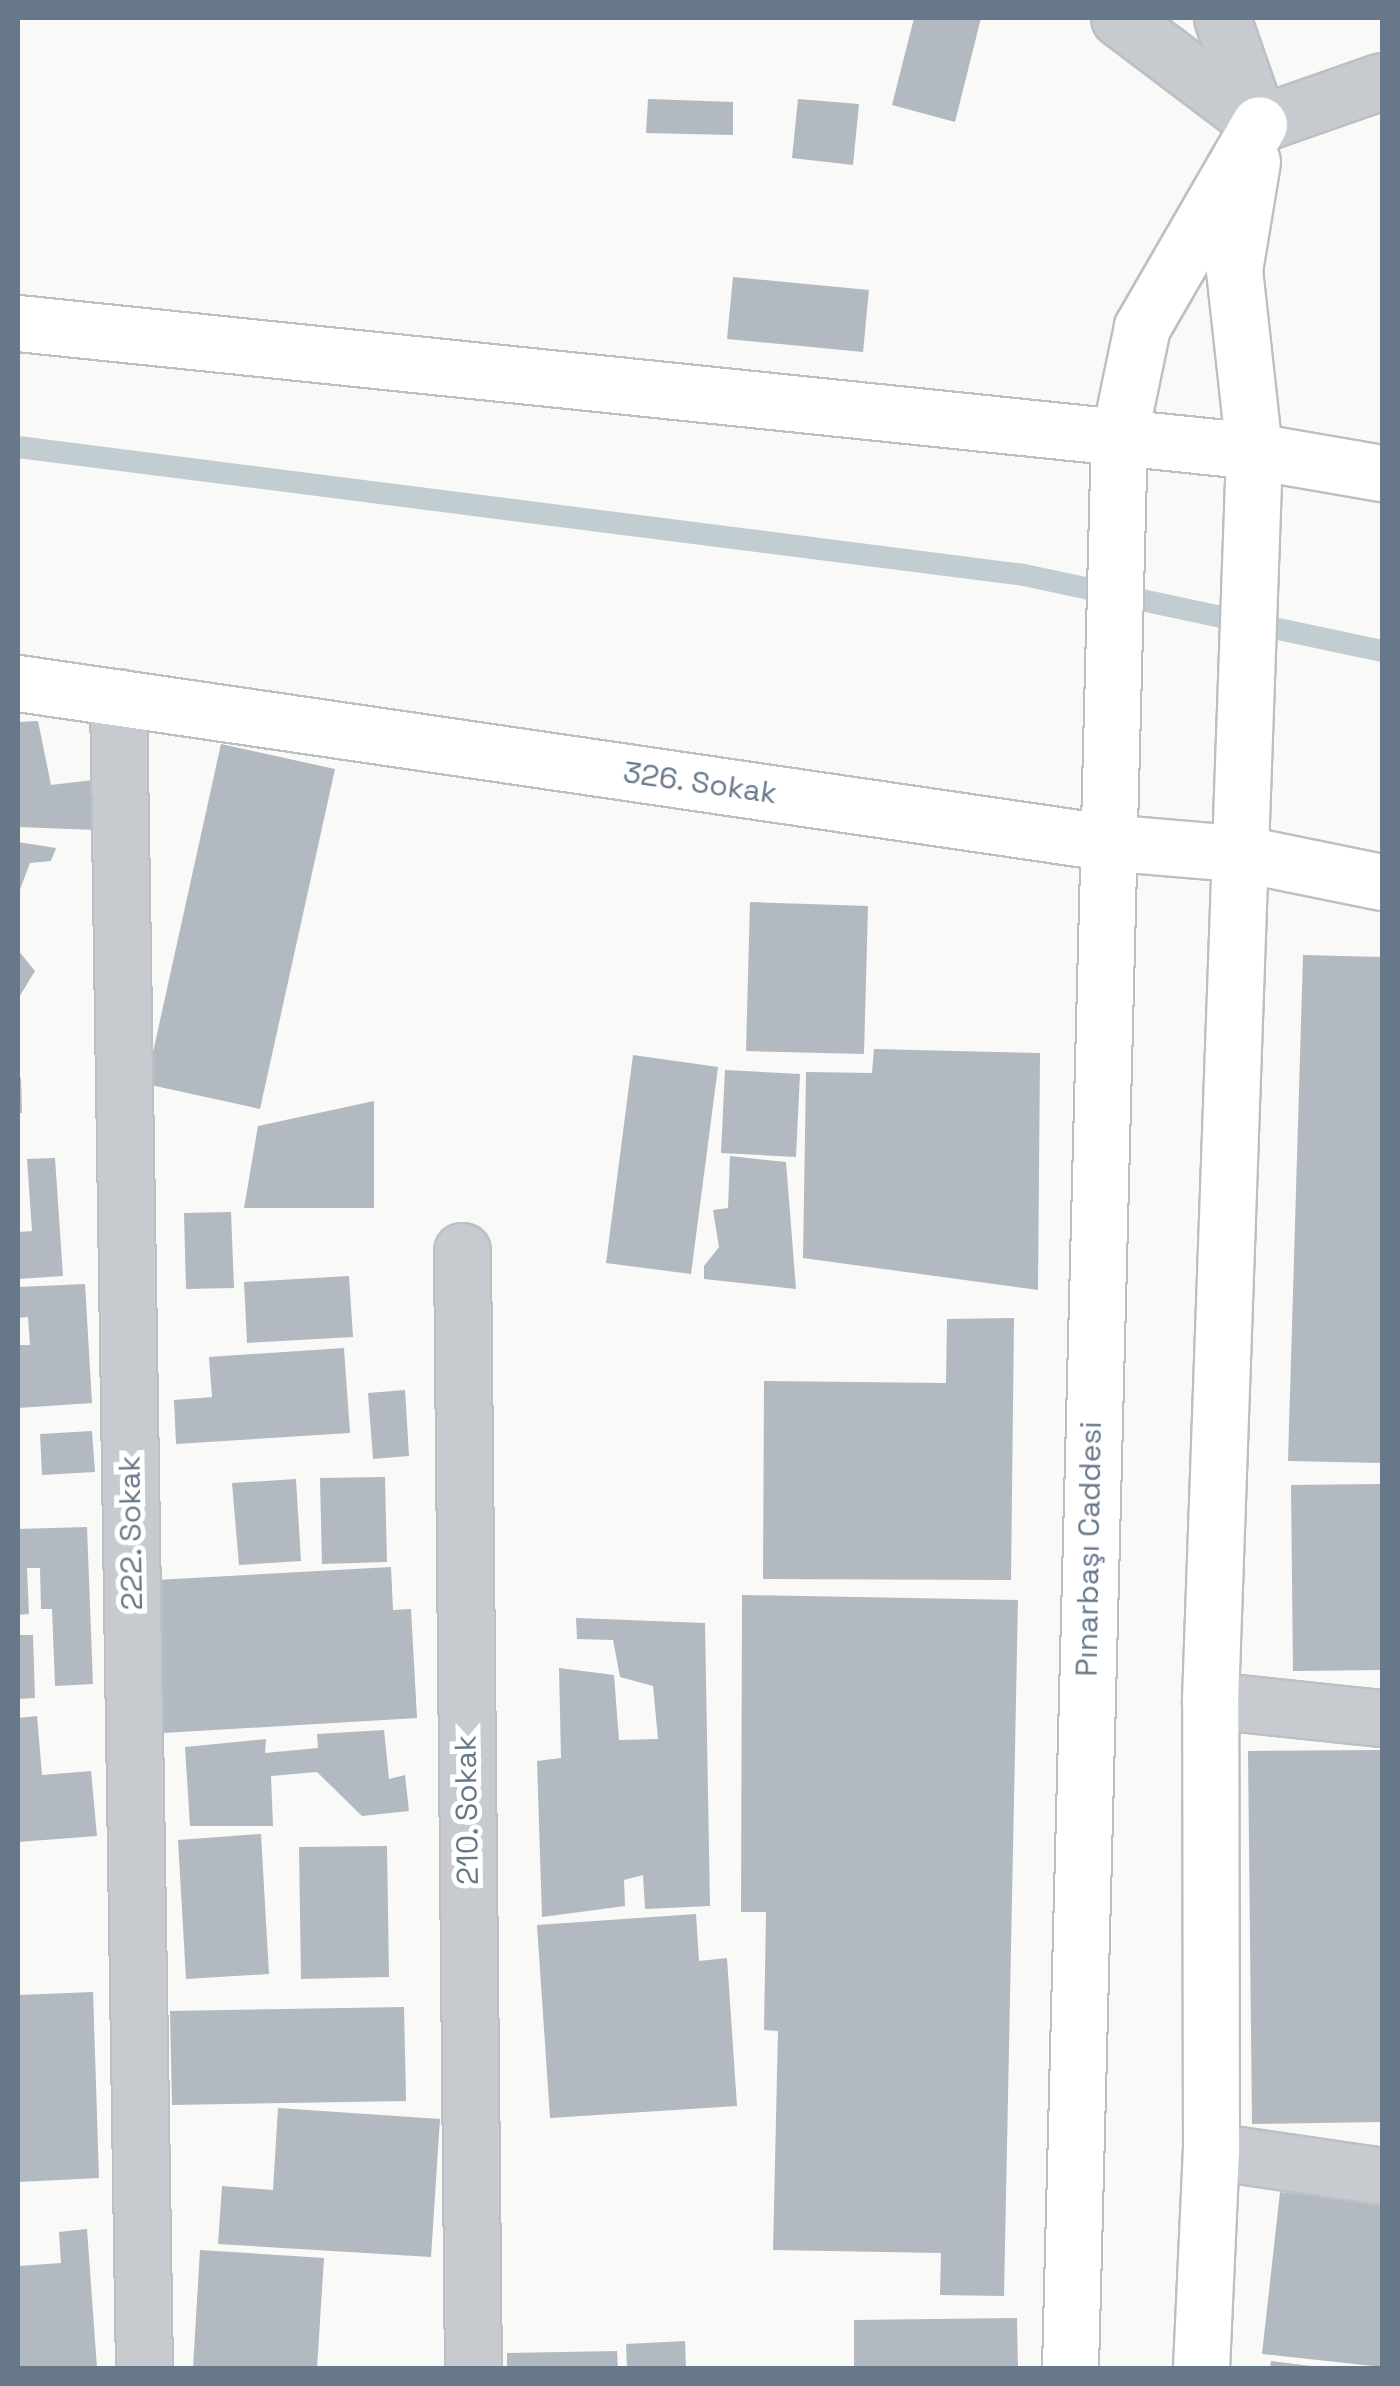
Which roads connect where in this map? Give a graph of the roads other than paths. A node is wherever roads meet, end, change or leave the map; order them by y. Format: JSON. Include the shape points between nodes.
{"nodes":[{"id":1,"x":1119,"y":18,"type":"edge"},
{"id":2,"x":1222,"y":18,"type":"edge"},
{"id":3,"x":1382,"y":81,"type":"edge"},
{"id":4,"x":1258,"y":124,"type":"junction"},
{"id":5,"x":18,"y":323,"type":"edge"},
{"id":6,"x":1118,"y":436,"type":"junction"},
{"id":7,"x":1254,"y":451,"type":"junction"},
{"id":8,"x":1382,"y":473,"type":"edge"},
{"id":9,"x":18,"y":683,"type":"edge"},
{"id":10,"x":118,"y":697,"type":"junction"},
{"id":11,"x":1105,"y":842,"type":"junction"},
{"id":12,"x":1244,"y":854,"type":"junction"},
{"id":13,"x":1382,"y":882,"type":"edge"},
{"id":14,"x":462,"y":1251,"type":"dead end"},
{"id":15,"x":1210,"y":1700,"type":"junction"},
{"id":16,"x":1382,"y":1718,"type":"edge"},
{"id":17,"x":1211,"y":2151,"type":"junction"},
{"id":18,"x":1382,"y":2176,"type":"edge"},
{"id":19,"x":144,"y":2368,"type":"edge"},
{"id":20,"x":473,"y":2368,"type":"edge"},
{"id":21,"x":1070,"y":2368,"type":"edge"},
{"id":22,"x":1201,"y":2368,"type":"edge"}],
"edges":[{"from":1,"to":4,"type":"street"},
{"from":2,"to":4,"type":"street"},
{"from":3,"to":4,"type":"street"},
{"from":4,"to":6,"type":"street","name":"Pınarbaşı Caddesi","via":[[1142,327]]},
{"from":4,"to":7,"type":"street","via":[[1234,270]]},
{"from":5,"to":6,"type":"street"},
{"from":6,"to":7,"type":"street"},
{"from":6,"to":11,"type":"street","name":"Pınarbaşı Caddesi"},
{"from":7,"to":8,"type":"street"},
{"from":7,"to":12,"type":"street"},
{"from":9,"to":10,"type":"street","name":"326. Sokak"},
{"from":10,"to":11,"type":"street","name":"326. Sokak"},
{"from":10,"to":19,"type":"street","name":"222. Sokak"},
{"from":11,"to":12,"type":"street","name":"326. Sokak"},
{"from":11,"to":21,"type":"street","name":"Pınarbaşı Caddesi"},
{"from":12,"to":13,"type":"street","name":"326. Sokak"},
{"from":12,"to":15,"type":"street"},
{"from":14,"to":20,"type":"street","name":"210. Sokak"},
{"from":15,"to":16,"type":"street"},
{"from":15,"to":17,"type":"street"},
{"from":17,"to":18,"type":"street"},
{"from":17,"to":22,"type":"street"}]}
